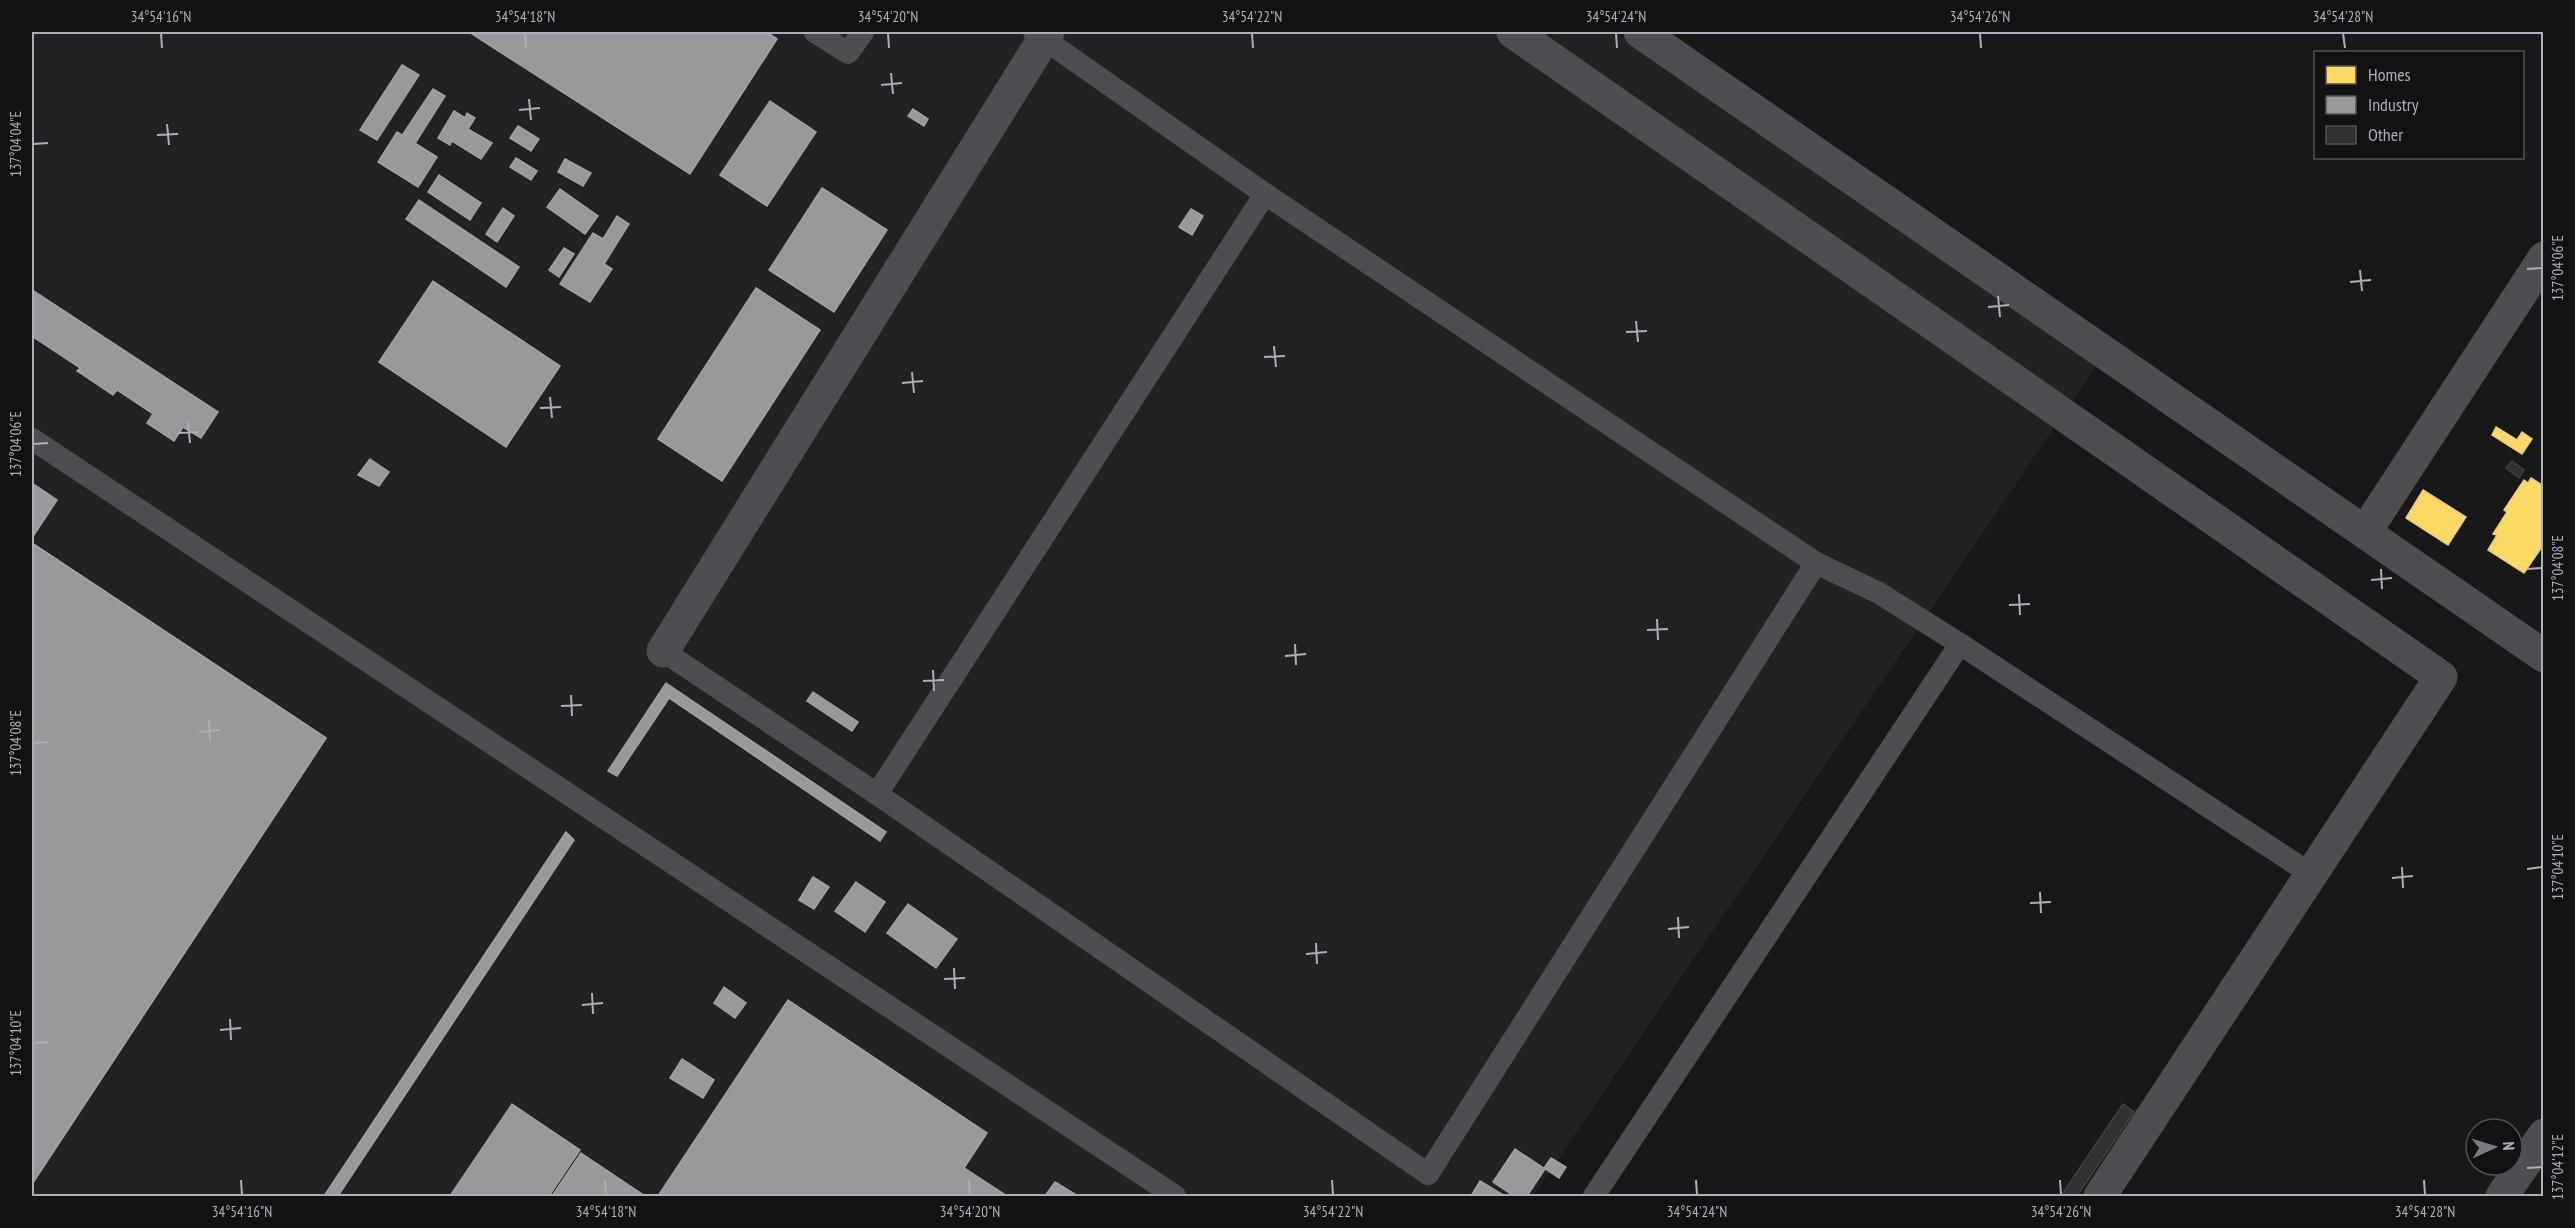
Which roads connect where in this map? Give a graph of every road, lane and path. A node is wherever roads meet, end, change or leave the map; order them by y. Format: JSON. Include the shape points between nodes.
{"nodes":[{"id":1,"x":815,"y":32,"type":"edge"},
{"id":2,"x":863,"y":32,"type":"edge"},
{"id":3,"x":1513,"y":32,"type":"edge"},
{"id":4,"x":1640,"y":32,"type":"edge"},
{"id":5,"x":1042,"y":34,"type":"edge"},
{"id":6,"x":1265,"y":194,"type":"junction"},
{"id":7,"x":2544,"y":258,"type":"edge"},
{"id":8,"x":32,"y":439,"type":"edge"},
{"id":9,"x":2366,"y":532,"type":"junction"},
{"id":10,"x":1816,"y":563,"type":"junction"},
{"id":11,"x":1960,"y":644,"type":"junction"},
{"id":12,"x":663,"y":651,"type":"joint"},
{"id":13,"x":2544,"y":656,"type":"edge"},
{"id":14,"x":877,"y":794,"type":"junction"},
{"id":15,"x":2312,"y":874,"type":"junction"},
{"id":16,"x":2544,"y":1135,"type":"edge"},
{"id":17,"x":1175,"y":1197,"type":"edge"},
{"id":18,"x":1594,"y":1197,"type":"edge"},
{"id":19,"x":2100,"y":1197,"type":"edge"},
{"id":20,"x":2502,"y":1197,"type":"edge"}],
"edges":[{"from":1,"to":2,"type":"lane","via":[[848,53]]},
{"from":3,"to":15,"type":"street","via":[[2441,677]]},
{"from":4,"to":9,"type":"street"},
{"from":5,"to":6,"type":"lane"},
{"from":5,"to":12,"type":"street"},
{"from":6,"to":10,"type":"lane"},
{"from":6,"to":14,"type":"lane"},
{"from":7,"to":9,"type":"street"},
{"from":8,"to":17,"type":"lane"},
{"from":9,"to":13,"type":"street"},
{"from":10,"to":11,"type":"lane","via":[[1879,593]]},
{"from":10,"to":14,"type":"lane","via":[[1428,1174]]},
{"from":11,"to":15,"type":"lane"},
{"from":11,"to":18,"type":"lane"},
{"from":12,"to":14,"type":"lane"},
{"from":15,"to":19,"type":"street"},
{"from":16,"to":20,"type":"street"}]}
